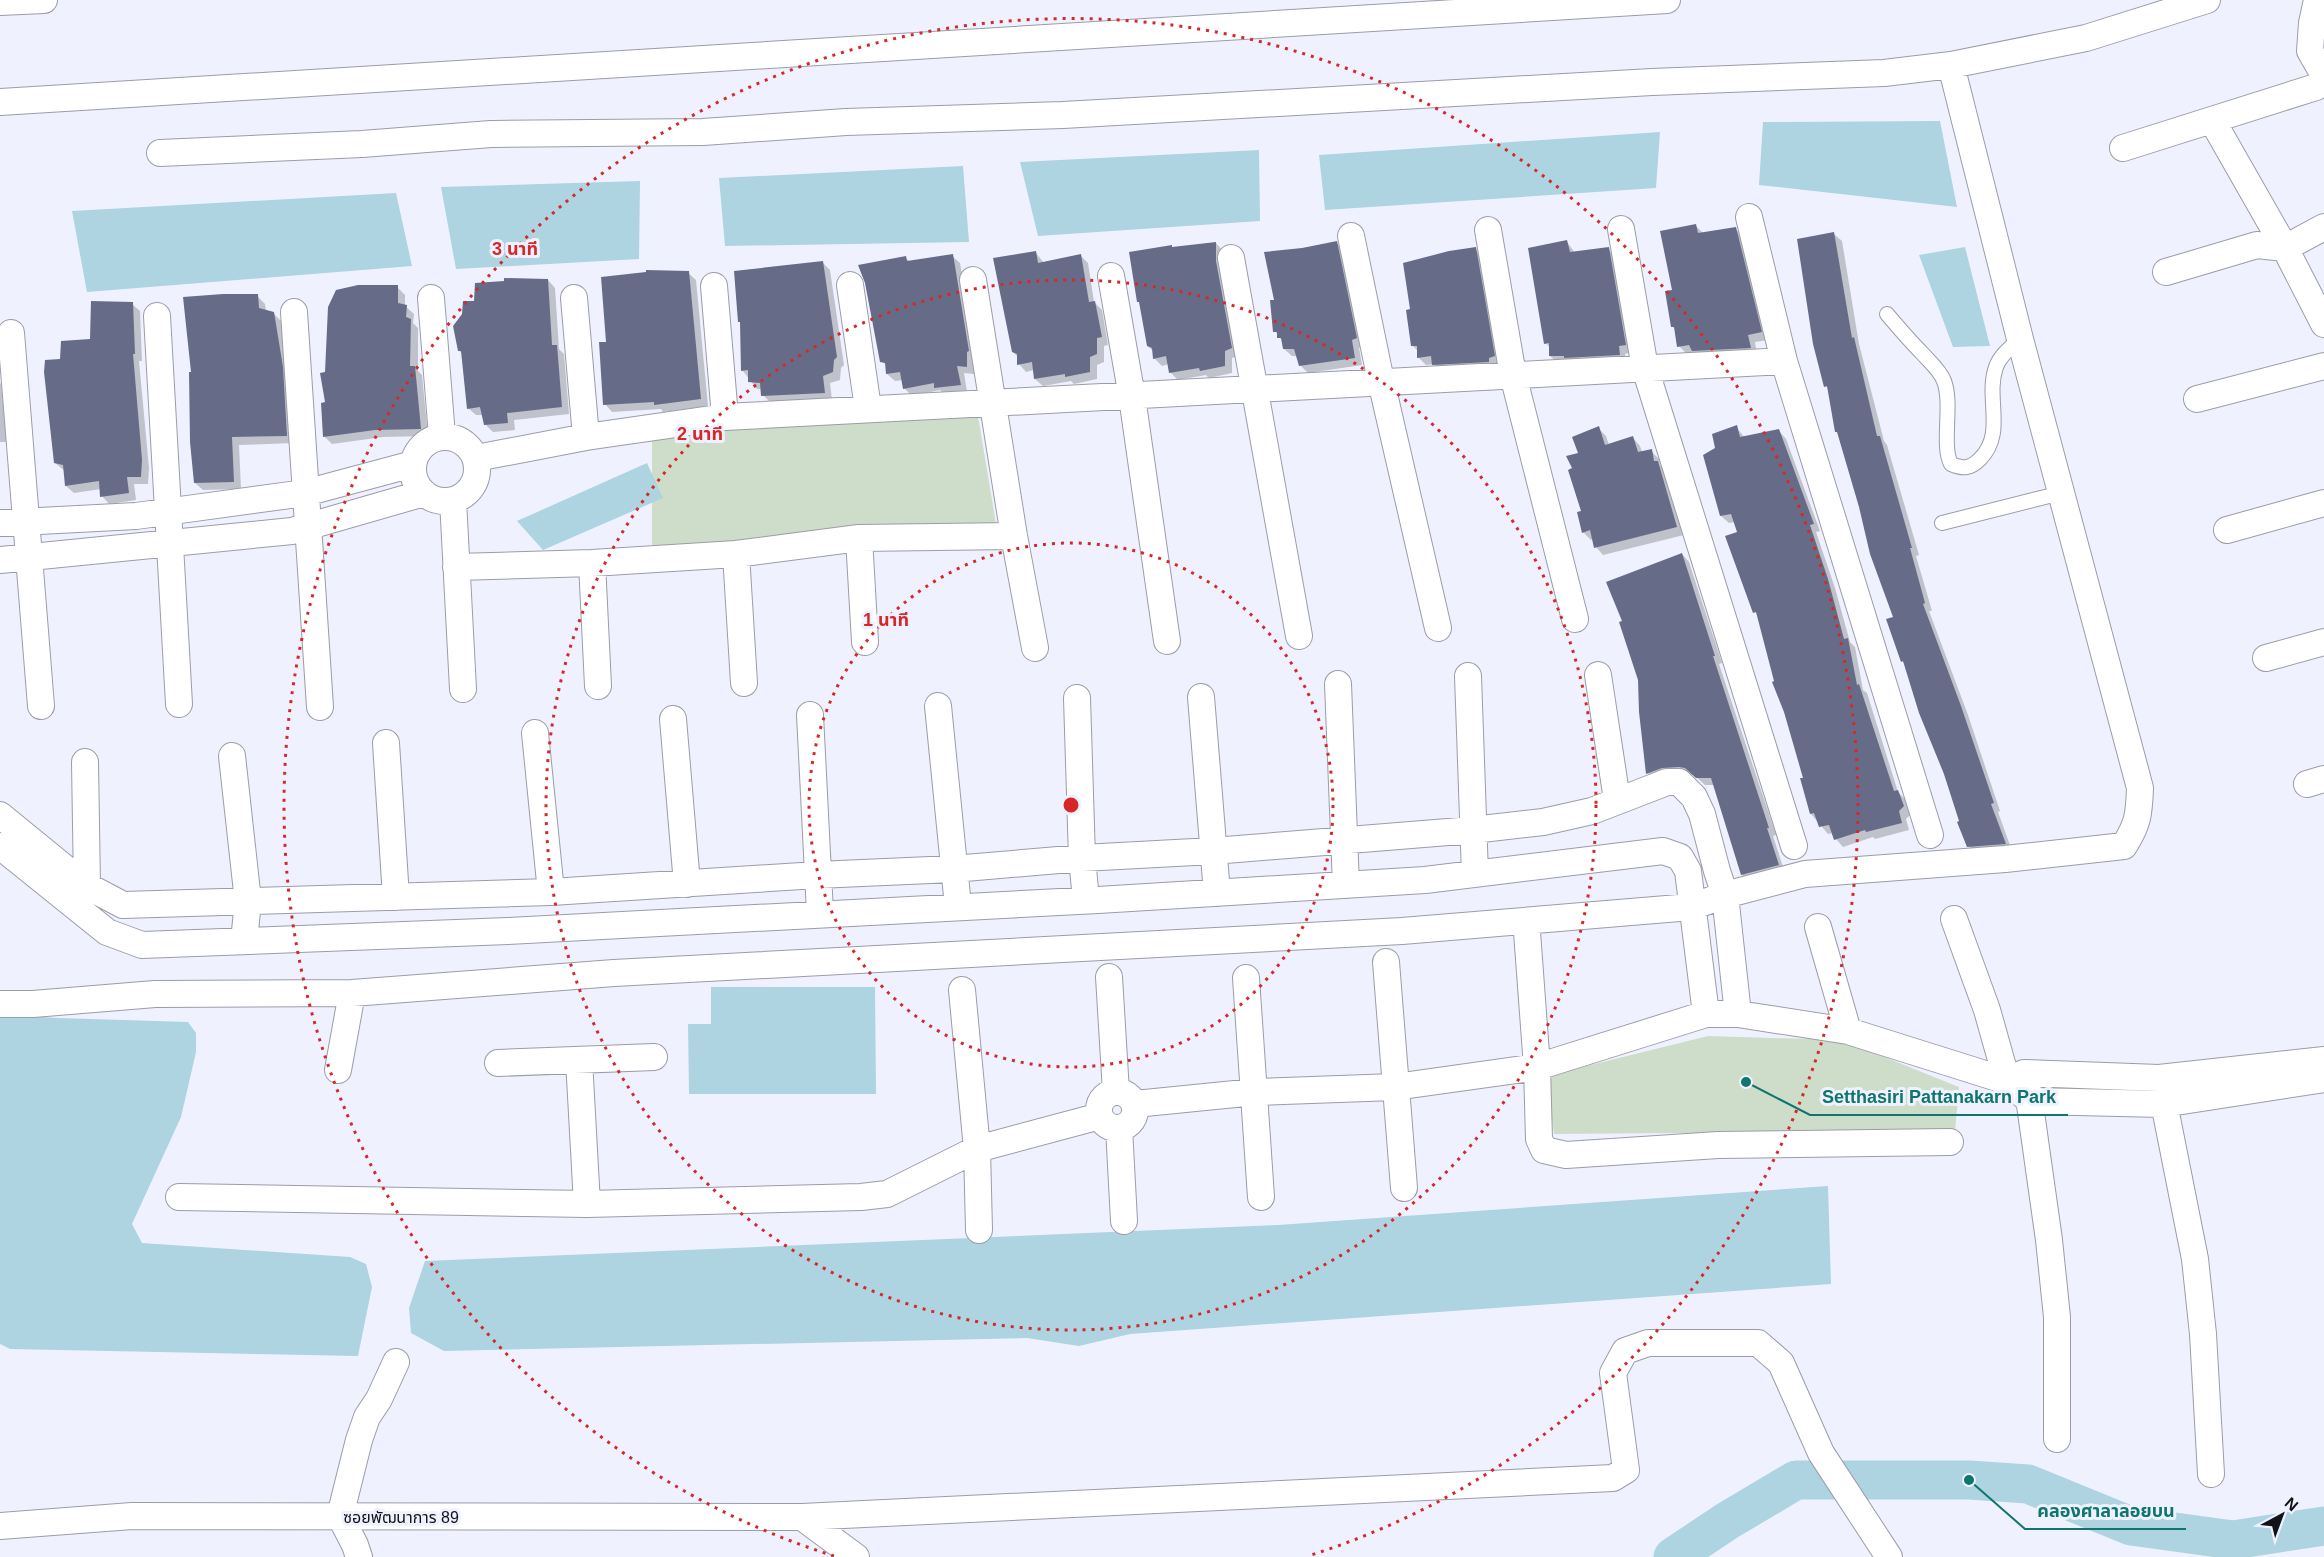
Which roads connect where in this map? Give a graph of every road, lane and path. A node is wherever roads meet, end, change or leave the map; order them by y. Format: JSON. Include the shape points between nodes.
{"nodes":[{"id":1,"x":44,"y":0,"type":"edge"},
{"id":2,"x":1667,"y":0,"type":"edge"},
{"id":3,"x":2207,"y":0,"type":"edge"},
{"id":4,"x":2317,"y":0,"type":"edge"},
{"id":5,"x":0,"y":2,"type":"edge"},
{"id":6,"x":1951,"y":65,"type":"junction"},
{"id":7,"x":2320,"y":81,"type":"edge"},
{"id":8,"x":0,"y":102,"type":"edge"},
{"id":9,"x":2212,"y":120,"type":"junction"},
{"id":10,"x":2122,"y":148,"type":"dead end"},
{"id":11,"x":160,"y":153,"type":"dead end"},
{"id":12,"x":1749,"y":217,"type":"dead end"},
{"id":13,"x":2324,"y":227,"type":"edge"},
{"id":14,"x":1621,"y":229,"type":"dead end"},
{"id":15,"x":1488,"y":230,"type":"dead end"},
{"id":16,"x":1351,"y":236,"type":"dead end"},
{"id":17,"x":2285,"y":249,"type":"junction"},
{"id":18,"x":1231,"y":258,"type":"dead end"},
{"id":19,"x":2166,"y":272,"type":"dead end"},
{"id":20,"x":1111,"y":276,"type":"dead end"},
{"id":21,"x":974,"y":280,"type":"dead end"},
{"id":22,"x":850,"y":285,"type":"dead end"},
{"id":23,"x":714,"y":286,"type":"dead end"},
{"id":24,"x":431,"y":298,"type":"dead end"},
{"id":25,"x":574,"y":298,"type":"dead end"},
{"id":26,"x":294,"y":312,"type":"dead end"},
{"id":27,"x":1887,"y":314,"type":"dead end"},
{"id":28,"x":158,"y":316,"type":"dead end"},
{"id":29,"x":2324,"y":324,"type":"edge"},
{"id":30,"x":11,"y":333,"type":"dead end"},
{"id":31,"x":2020,"y":339,"type":"junction"},
{"id":32,"x":1784,"y":361,"type":"junction"},
{"id":33,"x":2324,"y":366,"type":"edge"},
{"id":34,"x":1645,"y":368,"type":"junction"},
{"id":35,"x":1513,"y":375,"type":"junction"},
{"id":36,"x":1381,"y":381,"type":"junction"},
{"id":37,"x":1253,"y":388,"type":"junction"},
{"id":38,"x":1132,"y":397,"type":"junction"},
{"id":39,"x":2197,"y":399,"type":"dead end"},
{"id":40,"x":992,"y":403,"type":"junction"},
{"id":41,"x":868,"y":408,"type":"junction"},
{"id":42,"x":725,"y":417,"type":"junction"},
{"id":43,"x":442,"y":436,"type":"junction"},
{"id":44,"x":586,"y":437,"type":"junction"},
{"id":45,"x":476,"y":458,"type":"junction"},
{"id":46,"x":10,"y":460,"type":"edge"},
{"id":47,"x":413,"y":464,"type":"junction"},
{"id":48,"x":424,"y":493,"type":"junction"},
{"id":49,"x":2061,"y":493,"type":"junction"},
{"id":50,"x":305,"y":494,"type":"junction"},
{"id":51,"x":453,"y":500,"type":"junction"},
{"id":52,"x":2324,"y":503,"type":"edge"},
{"id":53,"x":168,"y":511,"type":"junction"},
{"id":54,"x":28,"y":522,"type":"junction"},
{"id":55,"x":1942,"y":522,"type":"dead end"},
{"id":56,"x":0,"y":523,"type":"edge"},
{"id":57,"x":308,"y":526,"type":"junction"},
{"id":58,"x":2227,"y":530,"type":"dead end"},
{"id":59,"x":1014,"y":536,"type":"junction"},
{"id":60,"x":859,"y":538,"type":"junction"},
{"id":61,"x":170,"y":544,"type":"junction"},
{"id":62,"x":736,"y":554,"type":"junction"},
{"id":63,"x":30,"y":556,"type":"junction"},
{"id":64,"x":0,"y":560,"type":"edge"},
{"id":65,"x":592,"y":563,"type":"junction"},
{"id":66,"x":456,"y":567,"type":"junction"},
{"id":67,"x":1575,"y":619,"type":"dead end"},
{"id":68,"x":1438,"y":628,"type":"dead end"},
{"id":69,"x":1299,"y":636,"type":"dead end"},
{"id":70,"x":1167,"y":641,"type":"dead end"},
{"id":71,"x":864,"y":642,"type":"dead end"},
{"id":72,"x":2324,"y":642,"type":"edge"},
{"id":73,"x":1035,"y":648,"type":"dead end"},
{"id":74,"x":2266,"y":658,"type":"dead end"},
{"id":75,"x":1598,"y":675,"type":"dead end"},
{"id":76,"x":1468,"y":676,"type":"dead end"},
{"id":77,"x":744,"y":683,"type":"dead end"},
{"id":78,"x":1338,"y":684,"type":"dead end"},
{"id":79,"x":598,"y":686,"type":"dead end"},
{"id":80,"x":463,"y":689,"type":"dead end"},
{"id":81,"x":1201,"y":697,"type":"dead end"},
{"id":82,"x":1077,"y":698,"type":"dead end"},
{"id":83,"x":179,"y":704,"type":"dead end"},
{"id":84,"x":41,"y":706,"type":"dead end"},
{"id":85,"x":938,"y":706,"type":"dead end"},
{"id":86,"x":320,"y":707,"type":"dead end"},
{"id":87,"x":810,"y":715,"type":"dead end"},
{"id":88,"x":673,"y":719,"type":"dead end"},
{"id":89,"x":535,"y":733,"type":"dead end"},
{"id":90,"x":386,"y":743,"type":"dead end"},
{"id":91,"x":232,"y":756,"type":"dead end"},
{"id":92,"x":84,"y":762,"type":"dead end"},
{"id":93,"x":1617,"y":800,"type":"junction"},
{"id":94,"x":0,"y":815,"type":"edge"},
{"id":95,"x":1473,"y":830,"type":"junction"},
{"id":96,"x":1930,"y":835,"type":"dead end"},
{"id":97,"x":1344,"y":840,"type":"junction"},
{"id":98,"x":0,"y":846,"type":"edge"},
{"id":99,"x":1794,"y":846,"type":"dead end"},
{"id":100,"x":1213,"y":851,"type":"junction"},
{"id":101,"x":1082,"y":858,"type":"junction"},
{"id":102,"x":953,"y":869,"type":"junction"},
{"id":103,"x":1475,"y":874,"type":"junction"},
{"id":104,"x":817,"y":875,"type":"junction"},
{"id":105,"x":687,"y":884,"type":"junction"},
{"id":106,"x":1346,"y":885,"type":"junction"},
{"id":107,"x":87,"y":886,"type":"junction"},
{"id":108,"x":551,"y":892,"type":"junction"},
{"id":109,"x":1217,"y":893,"type":"junction"},
{"id":110,"x":1725,"y":895,"type":"junction"},
{"id":111,"x":396,"y":897,"type":"junction"},
{"id":112,"x":1086,"y":900,"type":"junction"},
{"id":113,"x":248,"y":901,"type":"junction"},
{"id":114,"x":958,"y":906,"type":"junction"},
{"id":115,"x":1691,"y":907,"type":"junction"},
{"id":116,"x":820,"y":913,"type":"junction"},
{"id":117,"x":1954,"y":919,"type":"dead end"},
{"id":118,"x":1818,"y":927,"type":"dead end"},
{"id":119,"x":1527,"y":932,"type":"dead end"},
{"id":120,"x":244,"y":941,"type":"junction"},
{"id":121,"x":1386,"y":963,"type":"dead end"},
{"id":122,"x":1109,"y":977,"type":"dead end"},
{"id":123,"x":1246,"y":978,"type":"dead end"},
{"id":124,"x":962,"y":990,"type":"dead end"},
{"id":125,"x":352,"y":993,"type":"junction"},
{"id":126,"x":0,"y":1004,"type":"edge"},
{"id":127,"x":1706,"y":1014,"type":"junction"},
{"id":128,"x":1738,"y":1014,"type":"junction"},
{"id":129,"x":1848,"y":1031,"type":"junction"},
{"id":130,"x":654,"y":1057,"type":"dead end"},
{"id":131,"x":579,"y":1060,"type":"junction"},
{"id":132,"x":2324,"y":1060,"type":"edge"},
{"id":133,"x":498,"y":1063,"type":"dead end"},
{"id":134,"x":1538,"y":1067,"type":"junction"},
{"id":135,"x":338,"y":1070,"type":"dead end"},
{"id":136,"x":2015,"y":1077,"type":"junction"},
{"id":137,"x":2158,"y":1078,"type":"junction"},
{"id":138,"x":2324,"y":1079,"type":"edge"},
{"id":139,"x":1395,"y":1087,"type":"junction"},
{"id":140,"x":1255,"y":1092,"type":"junction"},
{"id":141,"x":1125,"y":1098,"type":"junction"},
{"id":142,"x":2030,"y":1101,"type":"junction"},
{"id":143,"x":2163,"y":1104,"type":"junction"},
{"id":144,"x":1110,"y":1122,"type":"junction"},
{"id":145,"x":1950,"y":1142,"type":"dead end"},
{"id":146,"x":977,"y":1149,"type":"junction"},
{"id":147,"x":1404,"y":1188,"type":"dead end"},
{"id":148,"x":179,"y":1197,"type":"dead end"},
{"id":149,"x":1261,"y":1197,"type":"dead end"},
{"id":150,"x":587,"y":1204,"type":"junction"},
{"id":151,"x":1124,"y":1221,"type":"dead end"},
{"id":152,"x":979,"y":1230,"type":"dead end"},
{"id":153,"x":396,"y":1362,"type":"dead end"},
{"id":154,"x":2057,"y":1439,"type":"dead end"},
{"id":155,"x":2211,"y":1474,"type":"dead end"},
{"id":156,"x":340,"y":1516,"type":"junction"},
{"id":157,"x":802,"y":1517,"type":"junction"},
{"id":158,"x":0,"y":1526,"type":"edge"},
{"id":159,"x":359,"y":1557,"type":"edge"},
{"id":160,"x":856,"y":1557,"type":"edge"},
{"id":161,"x":1888,"y":1557,"type":"edge"}],
"edges":[{"from":1,"to":5,"type":"street"},
{"from":2,"to":8,"type":"street"},
{"from":3,"to":6,"type":"street","via":[[2086,38]]},
{"from":4,"to":7,"type":"street","via":[[2310,51]]},
{"from":6,"to":11,"type":"street","via":[[1884,73],[1063,115],[846,122],[703,132],[491,134]]},
{"from":6,"to":31,"type":"street"},
{"from":7,"to":9,"type":"street"},
{"from":9,"to":10,"type":"street"},
{"from":9,"to":17,"type":"street"},
{"from":12,"to":32,"type":"street"},
{"from":13,"to":17,"type":"street"},
{"from":14,"to":34,"type":"street"},
{"from":15,"to":35,"type":"street"},
{"from":16,"to":36,"type":"street"},
{"from":17,"to":19,"type":"street","via":[[2257,245]]},
{"from":17,"to":29,"type":"street"},
{"from":18,"to":37,"type":"street"},
{"from":20,"to":38,"type":"street"},
{"from":21,"to":40,"type":"street"},
{"from":22,"to":41,"type":"street"},
{"from":23,"to":42,"type":"street"},
{"from":24,"to":43,"type":"street"},
{"from":25,"to":44,"type":"street"},
{"from":26,"to":50,"type":"street"},
{"from":27,"to":31,"type":"lane","via":[[1944,381],[1946,456],[1951,464],[1962,468],[1973,466],[1993,440],[1996,365]]},
{"from":28,"to":53,"type":"street"},
{"from":30,"to":46,"type":"street"},
{"from":31,"to":49,"type":"street"},
{"from":32,"to":34,"type":"street"},
{"from":32,"to":96,"type":"street"},
{"from":33,"to":39,"type":"street"},
{"from":34,"to":35,"type":"street"},
{"from":34,"to":99,"type":"street"},
{"from":35,"to":36,"type":"street"},
{"from":35,"to":67,"type":"street"},
{"from":36,"to":37,"type":"street"},
{"from":36,"to":68,"type":"street"},
{"from":37,"to":38,"type":"street"},
{"from":37,"to":69,"type":"street"},
{"from":38,"to":40,"type":"street"},
{"from":38,"to":70,"type":"street"},
{"from":40,"to":41,"type":"street"},
{"from":40,"to":59,"type":"street"},
{"from":41,"to":42,"type":"street"},
{"from":42,"to":44,"type":"street"},
{"from":43,"to":45,"type":"street","via":[[462,441]]},
{"from":43,"to":47,"type":"street","via":[[423,445]]},
{"from":44,"to":45,"type":"street"},
{"from":45,"to":51,"type":"street","via":[[476,479],[471,488]]},
{"from":46,"to":54,"type":"street"},
{"from":47,"to":48,"type":"street","via":[[413,474]]},
{"from":47,"to":50,"type":"street"},
{"from":48,"to":51,"type":"street","via":[[443,501]]},
{"from":48,"to":57,"type":"street"},
{"from":49,"to":55,"type":"lane"},
{"from":49,"to":110,"type":"street","via":[[2140,789],[2135,828],[2124,846],[1805,874]]},
{"from":50,"to":53,"type":"street"},
{"from":50,"to":57,"type":"street"},
{"from":51,"to":66,"type":"street"},
{"from":52,"to":58,"type":"street"},
{"from":53,"to":54,"type":"street"},
{"from":53,"to":61,"type":"street"},
{"from":54,"to":56,"type":"street"},
{"from":54,"to":63,"type":"street"},
{"from":57,"to":61,"type":"street"},
{"from":57,"to":86,"type":"street"},
{"from":59,"to":60,"type":"street"},
{"from":59,"to":73,"type":"street"},
{"from":60,"to":62,"type":"street"},
{"from":60,"to":71,"type":"street"},
{"from":61,"to":63,"type":"street"},
{"from":61,"to":83,"type":"street"},
{"from":62,"to":65,"type":"street"},
{"from":62,"to":77,"type":"street"},
{"from":63,"to":64,"type":"street"},
{"from":63,"to":84,"type":"street"},
{"from":65,"to":66,"type":"street"},
{"from":65,"to":79,"type":"street"},
{"from":66,"to":80,"type":"street"},
{"from":72,"to":74,"type":"street"},
{"from":75,"to":93,"type":"street"},
{"from":76,"to":95,"type":"street"},
{"from":78,"to":97,"type":"street"},
{"from":81,"to":100,"type":"street"},
{"from":82,"to":101,"type":"street"},
{"from":85,"to":102,"type":"street"},
{"from":87,"to":104,"type":"street"},
{"from":88,"to":105,"type":"street"},
{"from":89,"to":108,"type":"street"},
{"from":90,"to":111,"type":"street"},
{"from":91,"to":113,"type":"street"},
{"from":92,"to":107,"type":"street"},
{"from":93,"to":95,"type":"street","via":[[1592,811],[1543,822]]},
{"from":93,"to":110,"type":"street","via":[[1667,782],[1679,782],[1694,797],[1702,814]]},
{"from":94,"to":107,"type":"street"},
{"from":95,"to":97,"type":"street"},
{"from":95,"to":103,"type":"street"},
{"from":97,"to":100,"type":"street"},
{"from":97,"to":106,"type":"street"},
{"from":98,"to":120,"type":"street","via":[[107,932],[124,939],[142,945]]},
{"from":100,"to":101,"type":"street"},
{"from":100,"to":109,"type":"street"},
{"from":101,"to":102,"type":"street"},
{"from":101,"to":112,"type":"street"},
{"from":102,"to":104,"type":"street"},
{"from":102,"to":114,"type":"street"},
{"from":103,"to":106,"type":"street"},
{"from":103,"to":115,"type":"street","via":[[1663,851],[1680,857],[1688,871]]},
{"from":104,"to":105,"type":"street"},
{"from":104,"to":116,"type":"street"},
{"from":105,"to":108,"type":"street"},
{"from":106,"to":109,"type":"street"},
{"from":107,"to":113,"type":"street","via":[[123,905]]},
{"from":108,"to":111,"type":"street"},
{"from":109,"to":112,"type":"street"},
{"from":110,"to":115,"type":"street"},
{"from":110,"to":128,"type":"street"},
{"from":111,"to":113,"type":"street"},
{"from":112,"to":114,"type":"street"},
{"from":113,"to":120,"type":"street"},
{"from":114,"to":116,"type":"street"},
{"from":115,"to":125,"type":"street","via":[[1402,931],[614,973]]},
{"from":115,"to":127,"type":"street"},
{"from":116,"to":120,"type":"street"},
{"from":117,"to":136,"type":"street"},
{"from":118,"to":129,"type":"street"},
{"from":119,"to":134,"type":"street"},
{"from":121,"to":139,"type":"street"},
{"from":122,"to":141,"type":"street"},
{"from":123,"to":140,"type":"street"},
{"from":124,"to":146,"type":"street"},
{"from":125,"to":126,"type":"street","via":[[155,994]]},
{"from":125,"to":135,"type":"street"},
{"from":127,"to":128,"type":"street"},
{"from":127,"to":134,"type":"street"},
{"from":128,"to":129,"type":"street"},
{"from":129,"to":136,"type":"street"},
{"from":130,"to":131,"type":"street"},
{"from":131,"to":133,"type":"street"},
{"from":131,"to":150,"type":"street"},
{"from":132,"to":137,"type":"street"},
{"from":134,"to":139,"type":"street"},
{"from":134,"to":145,"type":"street","via":[[1539,1139],[1544,1149],[1566,1155],[1718,1145]]},
{"from":136,"to":137,"type":"street"},
{"from":136,"to":142,"type":"street"},
{"from":137,"to":143,"type":"street"},
{"from":138,"to":143,"type":"street"},
{"from":139,"to":140,"type":"street"},
{"from":139,"to":147,"type":"street"},
{"from":140,"to":141,"type":"street"},
{"from":140,"to":149,"type":"street"},
{"from":141,"to":144,"type":"street","via":[[1136,1112],[1133,1120],[1127,1126]]},
{"from":142,"to":143,"type":"street"},
{"from":142,"to":154,"type":"street","via":[[2057,1317]]},
{"from":143,"to":155,"type":"street","via":[[2195,1259]]},
{"from":144,"to":146,"type":"street"},
{"from":144,"to":151,"type":"street"},
{"from":146,"to":150,"type":"street","via":[[887,1194]]},
{"from":146,"to":152,"type":"street"},
{"from":148,"to":150,"type":"street"},
{"from":153,"to":156,"type":"street","via":[[358,1440]]},
{"from":156,"to":157,"type":"street","name":"ซอยพัฒนาการ 89"},
{"from":156,"to":158,"type":"street","name":"ซอยพัฒนาการ 89","via":[[132,1516]]},
{"from":156,"to":159,"type":"street"},
{"from":157,"to":160,"type":"street"},
{"from":157,"to":161,"type":"street","name":"ซอยพัฒนาการ 89","via":[[1613,1478],[1626,1470],[1613,1373],[1625,1351],[1648,1343],[1758,1343],[1780,1363],[1821,1453]]}]}
